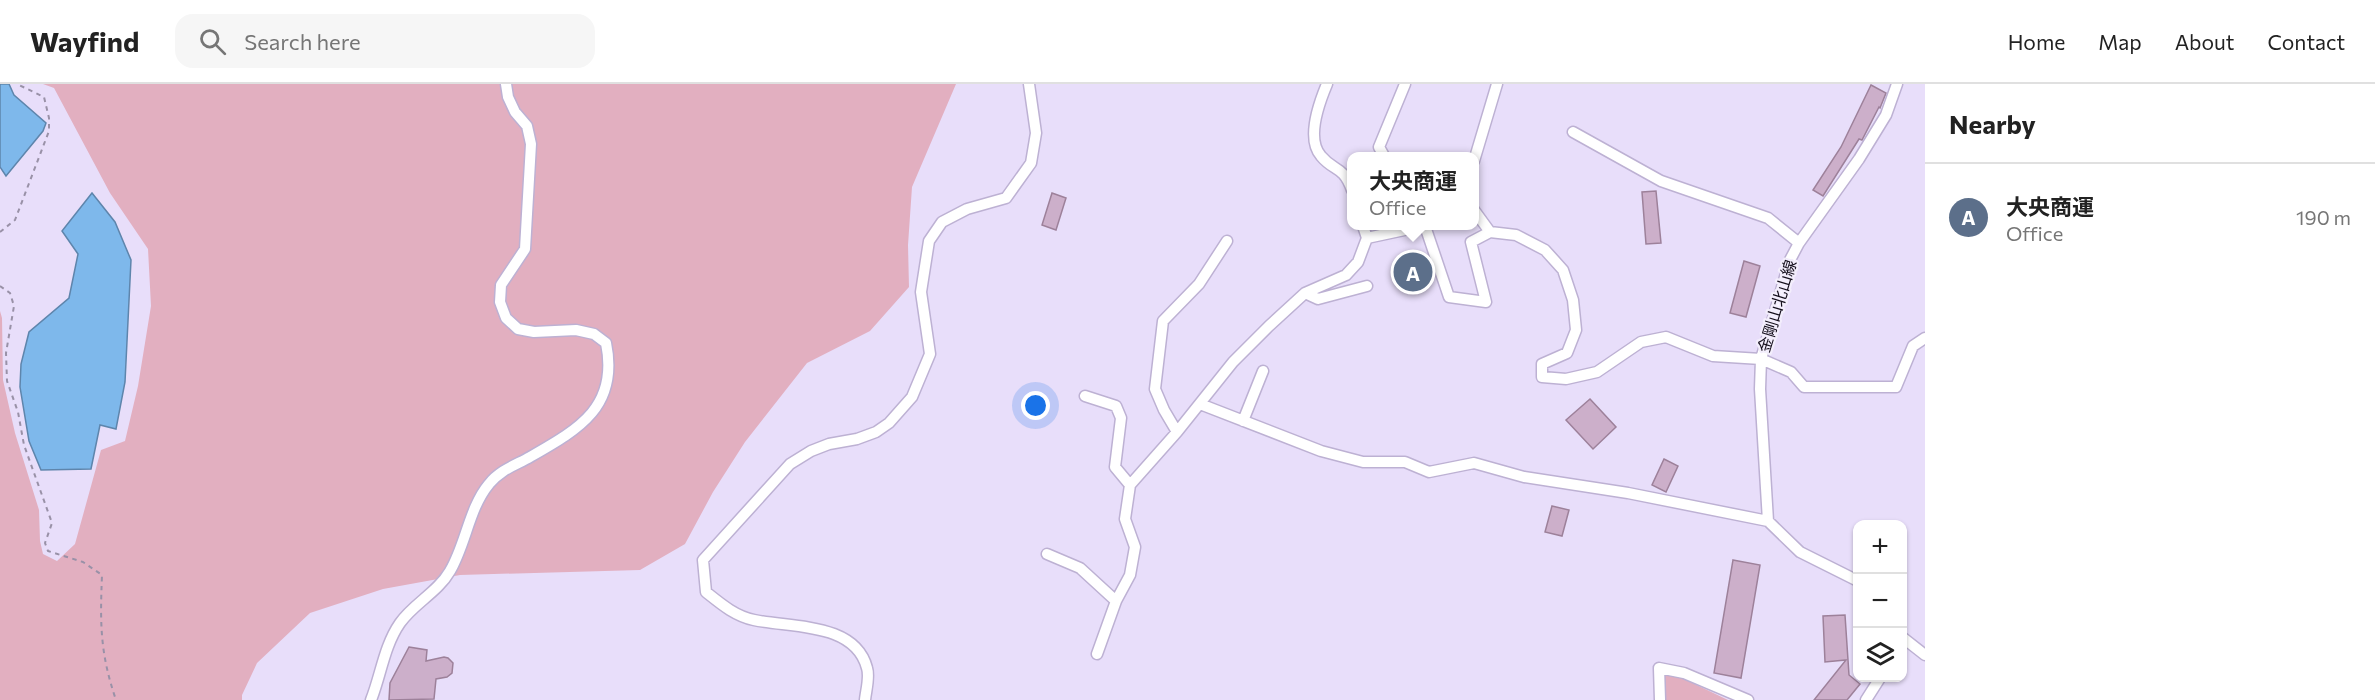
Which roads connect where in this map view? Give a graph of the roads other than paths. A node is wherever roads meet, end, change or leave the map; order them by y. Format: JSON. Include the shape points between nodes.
{"nodes":[{"id":1,"x":506,"y":84,"type":"edge"},
{"id":2,"x":1029,"y":84,"type":"edge"},
{"id":3,"x":1327,"y":84,"type":"edge"},
{"id":4,"x":1405,"y":84,"type":"edge"},
{"id":5,"x":1497,"y":84,"type":"edge"},
{"id":6,"x":1897,"y":84,"type":"edge"},
{"id":7,"x":1573,"y":132,"type":"dead end"},
{"id":8,"x":1382,"y":152,"type":"edge"},
{"id":9,"x":1477,"y":152,"type":"edge"},
{"id":10,"x":1347,"y":176,"type":"edge"},
{"id":11,"x":1479,"y":217,"type":"edge"},
{"id":12,"x":1365,"y":230,"type":"edge"},
{"id":13,"x":1395,"y":230,"type":"edge"},
{"id":14,"x":1426,"y":230,"type":"edge"},
{"id":15,"x":1490,"y":232,"type":"junction"},
{"id":16,"x":1367,"y":238,"type":"junction"},
{"id":17,"x":1227,"y":241,"type":"dead end"},
{"id":18,"x":1799,"y":243,"type":"junction"},
{"id":19,"x":1367,"y":286,"type":"dead end"},
{"id":20,"x":1305,"y":293,"type":"junction"},
{"id":21,"x":1925,"y":338,"type":"edge"},
{"id":22,"x":1761,"y":359,"type":"junction"},
{"id":23,"x":1263,"y":371,"type":"dead end"},
{"id":24,"x":1084,"y":396,"type":"dead end"},
{"id":25,"x":1200,"y":404,"type":"junction"},
{"id":26,"x":1243,"y":421,"type":"junction"},
{"id":27,"x":1177,"y":432,"type":"junction"},
{"id":28,"x":1130,"y":485,"type":"junction"},
{"id":29,"x":1768,"y":521,"type":"junction"},
{"id":30,"x":1047,"y":554,"type":"dead end"},
{"id":31,"x":1853,"y":579,"type":"edge"},
{"id":32,"x":1116,"y":601,"type":"junction"},
{"id":33,"x":1907,"y":642,"type":"edge"},
{"id":34,"x":1097,"y":654,"type":"dead end"},
{"id":35,"x":1925,"y":655,"type":"edge"},
{"id":36,"x":1877,"y":682,"type":"edge"},
{"id":37,"x":371,"y":700,"type":"edge"},
{"id":38,"x":865,"y":700,"type":"edge"},
{"id":39,"x":1660,"y":700,"type":"edge"},
{"id":40,"x":1748,"y":700,"type":"edge"},
{"id":41,"x":1866,"y":700,"type":"edge"}],
"edges":[{"from":1,"to":37,"type":"street","via":[[508,97],[527,126],[531,144],[525,249],[501,285],[500,302],[506,318],[518,329],[594,334],[606,343],[608,376],[601,401],[587,420],[507,468],[489,484],[449,574],[400,623]]},
{"from":2,"to":38,"type":"street","via":[[1036,133],[1031,163],[1006,198],[967,209],[942,222],[929,241],[921,292],[930,354],[912,397],[876,432],[829,444],[790,464],[703,560],[706,592],[734,613],[848,640],[861,652],[868,670]]},
{"from":3,"to":10,"type":"street","via":[[1314,145],[1321,157]]},
{"from":4,"to":8,"type":"street","via":[[1380,147]]},
{"from":5,"to":9,"type":"street"},
{"from":6,"to":18,"type":"street","name":"金剛山北山線","via":[[1886,115]]},
{"from":7,"to":18,"type":"street","via":[[1661,181],[1768,218]]},
{"from":11,"to":15,"type":"street"},
{"from":12,"to":16,"type":"street"},
{"from":13,"to":16,"type":"street"},
{"from":14,"to":15,"type":"street","via":[[1449,297],[1486,302],[1471,242]]},
{"from":15,"to":22,"type":"street","via":[[1516,235],[1545,250],[1563,270],[1573,300],[1576,330],[1568,353],[1542,364],[1542,377],[1566,379],[1597,372],[1641,342],[1666,337],[1713,356]]},
{"from":16,"to":20,"type":"street","via":[[1358,262],[1346,275]]},
{"from":17,"to":27,"type":"street","via":[[1199,284],[1163,321],[1155,388]]},
{"from":18,"to":22,"type":"street","name":"金剛山北山線","via":[[1790,260]]},
{"from":19,"to":20,"type":"street","via":[[1318,299]]},
{"from":20,"to":25,"type":"street","via":[[1233,362]]},
{"from":21,"to":22,"type":"street","via":[[1913,346],[1896,387],[1804,387],[1791,372]]},
{"from":22,"to":29,"type":"street","name":"金剛山北山線"},
{"from":23,"to":26,"type":"street"},
{"from":24,"to":28,"type":"street","via":[[1116,406],[1121,418],[1115,467]]},
{"from":25,"to":26,"type":"street"},
{"from":25,"to":27,"type":"street"},
{"from":26,"to":29,"type":"street","via":[[1321,451],[1363,462],[1405,462],[1429,472],[1474,463],[1524,477]]},
{"from":27,"to":28,"type":"street"},
{"from":28,"to":32,"type":"street","via":[[1125,519],[1135,547],[1130,575]]},
{"from":29,"to":31,"type":"street","via":[[1800,552]]},
{"from":30,"to":32,"type":"street","via":[[1080,568]]},
{"from":32,"to":34,"type":"street"},
{"from":33,"to":35,"type":"street"},
{"from":36,"to":41,"type":"street"},
{"from":39,"to":40,"type":"street","via":[[1659,668],[1684,673]]}]}
